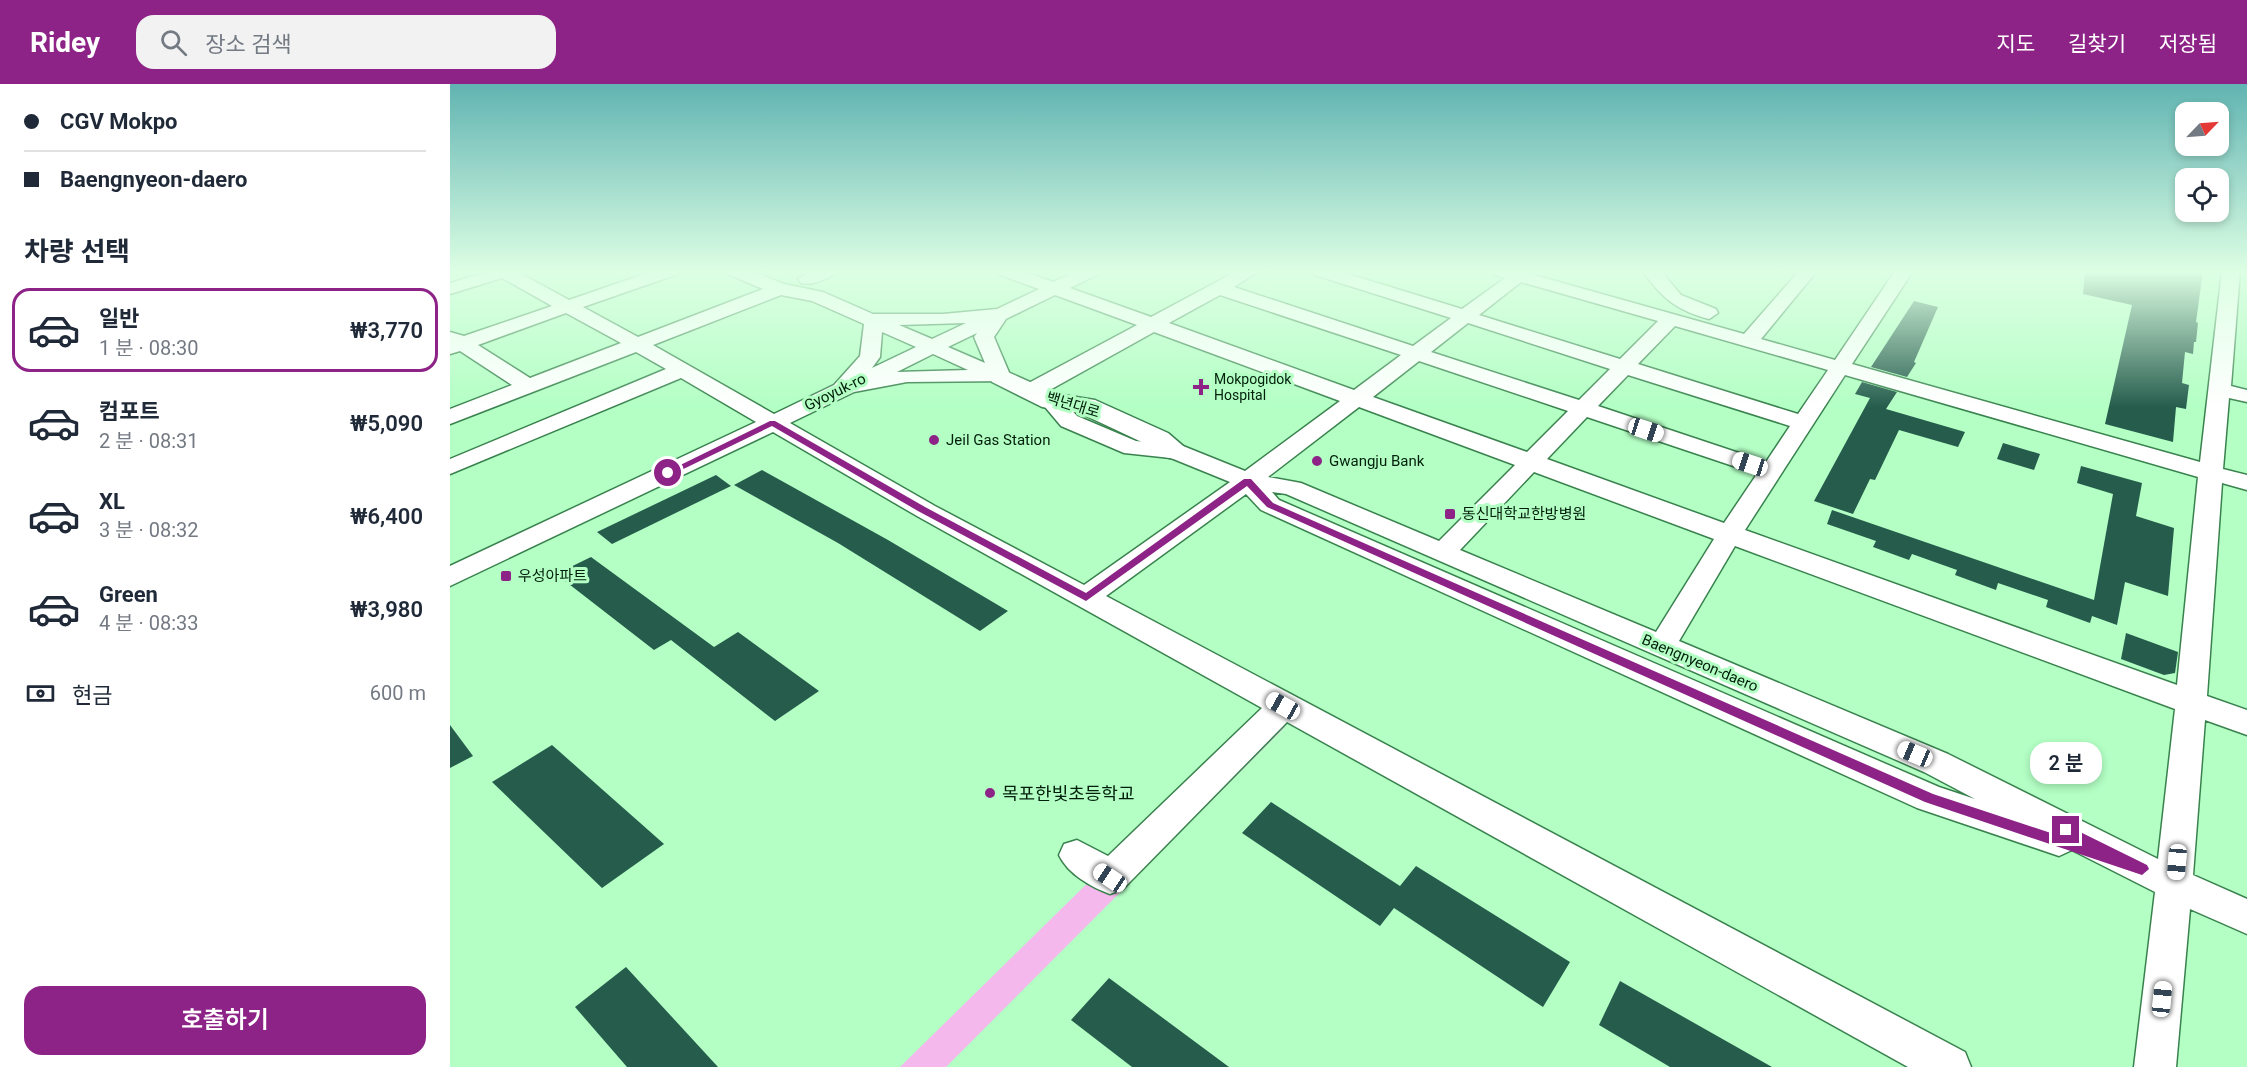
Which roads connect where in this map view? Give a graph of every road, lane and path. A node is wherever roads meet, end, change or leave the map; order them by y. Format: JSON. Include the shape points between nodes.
{"nodes":[{"id":1,"x":534,"y":317,"type":"edge"},
{"id":2,"x":588,"y":317,"type":"edge"},
{"id":3,"x":711,"y":317,"type":"edge"},
{"id":4,"x":870,"y":317,"type":"edge"},
{"id":5,"x":973,"y":317,"type":"edge"},
{"id":6,"x":994,"y":317,"type":"edge"},
{"id":7,"x":998,"y":317,"type":"edge"},
{"id":8,"x":1130,"y":317,"type":"edge"},
{"id":9,"x":1166,"y":317,"type":"edge"},
{"id":10,"x":1305,"y":317,"type":"edge"},
{"id":11,"x":1463,"y":317,"type":"edge"},
{"id":12,"x":1467,"y":317,"type":"edge"},
{"id":13,"x":1664,"y":317,"type":"edge"},
{"id":14,"x":1712,"y":317,"type":"edge"},
{"id":15,"x":1769,"y":317,"type":"edge"},
{"id":16,"x":1873,"y":317,"type":"edge"},
{"id":17,"x":2237,"y":317,"type":"edge"},
{"id":18,"x":874,"y":319,"type":"junction"},
{"id":19,"x":1671,"y":319,"type":"junction"},
{"id":20,"x":1152,"y":325,"type":"junction"},
{"id":21,"x":1754,"y":335,"type":"junction"},
{"id":22,"x":454,"y":342,"type":"edge"},
{"id":23,"x":639,"y":345,"type":"junction"},
{"id":24,"x":931,"y":346,"type":"junction"},
{"id":25,"x":1414,"y":353,"type":"junction"},
{"id":26,"x":1625,"y":367,"type":"junction"},
{"id":27,"x":1840,"y":367,"type":"junction"},
{"id":28,"x":682,"y":370,"type":"junction"},
{"id":29,"x":1001,"y":377,"type":"junction"},
{"id":30,"x":529,"y":387,"type":"junction"},
{"id":31,"x":843,"y":388,"type":"junction"},
{"id":32,"x":2219,"y":389,"type":"junction"},
{"id":33,"x":1041,"y":396,"type":"junction"},
{"id":34,"x":2247,"y":396,"type":"edge"},
{"id":35,"x":1353,"y":398,"type":"junction"},
{"id":36,"x":1583,"y":409,"type":"junction"},
{"id":37,"x":450,"y":417,"type":"edge"},
{"id":38,"x":773,"y":423,"type":"junction"},
{"id":39,"x":1803,"y":423,"type":"junction"},
{"id":40,"x":1175,"y":451,"type":"joint"},
{"id":41,"x":1530,"y":463,"type":"junction"},
{"id":42,"x":450,"y":467,"type":"edge"},
{"id":43,"x":1771,"y":471,"type":"junction"},
{"id":44,"x":2211,"y":472,"type":"junction"},
{"id":45,"x":1248,"y":481,"type":"junction"},
{"id":46,"x":2247,"y":483,"type":"edge"},
{"id":47,"x":1729,"y":535,"type":"junction"},
{"id":48,"x":1442,"y":553,"type":"junction"},
{"id":49,"x":450,"y":577,"type":"edge"},
{"id":50,"x":1086,"y":597,"type":"junction"},
{"id":51,"x":1661,"y":647,"type":"junction"},
{"id":52,"x":2191,"y":702,"type":"junction"},
{"id":53,"x":1283,"y":706,"type":"junction"},
{"id":54,"x":2247,"y":723,"type":"edge"},
{"id":55,"x":1077,"y":855,"type":"dead end"},
{"id":56,"x":2159,"y":877,"type":"junction"},
{"id":57,"x":2242,"y":915,"type":"edge"},
{"id":58,"x":1950,"y":1067,"type":"edge"},
{"id":59,"x":2155,"y":1067,"type":"edge"}],
"edges":[{"from":1,"to":22,"type":"street"},
{"from":2,"to":23,"type":"street"},
{"from":3,"to":23,"type":"street"},
{"from":4,"to":18,"type":"street"},
{"from":5,"to":18,"type":"street"},
{"from":6,"to":24,"type":"street","name":"Gyoyuk-ro"},
{"from":7,"to":29,"type":"street","via":[[984,337]]},
{"from":8,"to":20,"type":"street"},
{"from":9,"to":20,"type":"street"},
{"from":10,"to":25,"type":"street"},
{"from":11,"to":25,"type":"street"},
{"from":12,"to":26,"type":"street"},
{"from":13,"to":19,"type":"street"},
{"from":14,"to":21,"type":"street"},
{"from":15,"to":21,"type":"street"},
{"from":16,"to":27,"type":"street"},
{"from":17,"to":32,"type":"street"},
{"from":18,"to":24,"type":"street"},
{"from":18,"to":31,"type":"street","via":[[870,357]]},
{"from":19,"to":21,"type":"street"},
{"from":19,"to":26,"type":"street"},
{"from":20,"to":33,"type":"street"},
{"from":20,"to":35,"type":"street"},
{"from":21,"to":27,"type":"street"},
{"from":22,"to":30,"type":"street"},
{"from":23,"to":28,"type":"street"},
{"from":23,"to":30,"type":"street"},
{"from":24,"to":29,"type":"street"},
{"from":24,"to":31,"type":"street","name":"Gyoyuk-ro"},
{"from":25,"to":35,"type":"street"},
{"from":25,"to":36,"type":"street"},
{"from":26,"to":36,"type":"street"},
{"from":26,"to":39,"type":"street"},
{"from":27,"to":39,"type":"street"},
{"from":27,"to":44,"type":"street"},
{"from":28,"to":38,"type":"street"},
{"from":28,"to":42,"type":"street"},
{"from":29,"to":31,"type":"street","via":[[907,376]]},
{"from":29,"to":33,"type":"main road","name":"백년대로"},
{"from":30,"to":37,"type":"street"},
{"from":31,"to":38,"type":"street","name":"Gyoyuk-ro"},
{"from":32,"to":34,"type":"street"},
{"from":32,"to":44,"type":"street"},
{"from":33,"to":40,"type":"main road","name":"백년대로","via":[[1086,406],[1158,439]]},
{"from":35,"to":41,"type":"street"},
{"from":35,"to":45,"type":"street"},
{"from":36,"to":41,"type":"street"},
{"from":36,"to":43,"type":"street"},
{"from":38,"to":49,"type":"street","name":"Gyoyuk-ro"},
{"from":38,"to":50,"type":"street"},
{"from":39,"to":43,"type":"street"},
{"from":40,"to":45,"type":"street","name":"Baengnyeon-daero"},
{"from":41,"to":47,"type":"street"},
{"from":41,"to":48,"type":"street"},
{"from":43,"to":47,"type":"street"},
{"from":44,"to":46,"type":"street"},
{"from":44,"to":52,"type":"street"},
{"from":45,"to":48,"type":"street","name":"Baengnyeon-daero","via":[[1292,488]]},
{"from":45,"to":50,"type":"street"},
{"from":45,"to":56,"type":"street","name":"Baengnyeon-daero","via":[[1270,505],[1929,798]]},
{"from":47,"to":51,"type":"street"},
{"from":47,"to":52,"type":"street"},
{"from":48,"to":51,"type":"street","name":"Baengnyeon-daero"},
{"from":50,"to":53,"type":"street"},
{"from":51,"to":56,"type":"street","name":"Baengnyeon-daero","via":[[1936,763]]},
{"from":52,"to":54,"type":"street"},
{"from":52,"to":56,"type":"street"},
{"from":53,"to":55,"type":"street","via":[[1110,878]]},
{"from":53,"to":58,"type":"street"},
{"from":56,"to":57,"type":"street","name":"Baengnyeon-daero"},
{"from":56,"to":59,"type":"street"}]}
